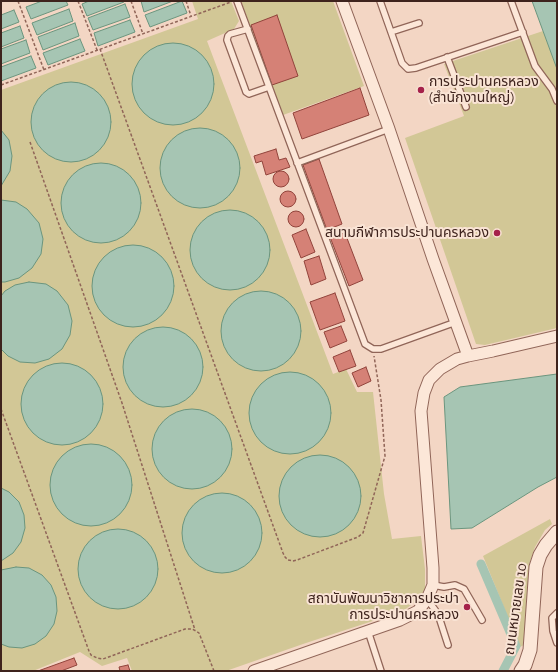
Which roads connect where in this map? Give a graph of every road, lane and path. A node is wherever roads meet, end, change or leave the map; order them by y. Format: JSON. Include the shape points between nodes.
{"nodes":[{"id":1,"x":18,"y":1,"type":"edge"},
{"id":2,"x":78,"y":1,"type":"edge"},
{"id":3,"x":131,"y":1,"type":"edge"},
{"id":4,"x":186,"y":1,"type":"edge"},
{"id":5,"x":233,"y":1,"type":"edge"},
{"id":6,"x":237,"y":1,"type":"edge"},
{"id":7,"x":342,"y":1,"type":"edge"},
{"id":8,"x":381,"y":1,"type":"edge"},
{"id":9,"x":512,"y":1,"type":"edge"},
{"id":10,"x":192,"y":16,"type":"junction"},
{"id":11,"x":419,"y":23,"type":"dead end"},
{"id":12,"x":248,"y":29,"type":"junction"},
{"id":13,"x":391,"y":32,"type":"junction"},
{"id":14,"x":522,"y":32,"type":"junction"},
{"id":15,"x":143,"y":34,"type":"junction"},
{"id":16,"x":100,"y":49,"type":"junction"},
{"id":17,"x":97,"y":50,"type":"junction"},
{"id":18,"x":447,"y":57,"type":"junction"},
{"id":19,"x":44,"y":70,"type":"junction"},
{"id":20,"x":1,"y":85,"type":"edge"},
{"id":21,"x":270,"y":87,"type":"junction"},
{"id":22,"x":557,"y":101,"type":"edge"},
{"id":23,"x":466,"y":107,"type":"dead end"},
{"id":24,"x":389,"y":129,"type":"junction"},
{"id":25,"x":30,"y":142,"type":"dead end"},
{"id":26,"x":297,"y":163,"type":"junction"},
{"id":27,"x":456,"y":322,"type":"junction"},
{"id":28,"x":557,"y":336,"type":"edge"},
{"id":29,"x":373,"y":349,"type":"junction"},
{"id":30,"x":468,"y":356,"type":"junction"},
{"id":31,"x":1,"y":409,"type":"edge"},
{"id":32,"x":557,"y":532,"type":"edge"},
{"id":33,"x":433,"y":584,"type":"junction"},
{"id":34,"x":427,"y":599,"type":"junction"},
{"id":35,"x":557,"y":613,"type":"edge"},
{"id":36,"x":482,"y":620,"type":"dead end"},
{"id":37,"x":195,"y":630,"type":"junction"},
{"id":38,"x":368,"y":631,"type":"junction"},
{"id":39,"x":557,"y":643,"type":"edge"},
{"id":40,"x":448,"y":645,"type":"dead end"},
{"id":41,"x":214,"y":671,"type":"edge"},
{"id":42,"x":255,"y":671,"type":"edge"},
{"id":43,"x":381,"y":671,"type":"edge"},
{"id":44,"x":521,"y":671,"type":"edge"}],
"edges":[{"from":1,"to":19,"type":"path"},
{"from":2,"to":17,"type":"path"},
{"from":3,"to":15,"type":"path"},
{"from":4,"to":10,"type":"path"},
{"from":5,"to":10,"type":"path"},
{"from":6,"to":12,"type":"lane"},
{"from":7,"to":24,"type":"street"},
{"from":8,"to":13,"type":"lane"},
{"from":9,"to":14,"type":"lane"},
{"from":10,"to":15,"type":"path"},
{"from":11,"to":13,"type":"lane"},
{"from":12,"to":21,"type":"lane"},
{"from":12,"to":21,"type":"lane","via":[[230,34],[227,40],[246,92],[249,94]]},
{"from":13,"to":18,"type":"lane","via":[[402,63],[408,69]]},
{"from":14,"to":18,"type":"lane"},
{"from":14,"to":22,"type":"lane","via":[[535,66],[552,89]]},
{"from":15,"to":16,"type":"path"},
{"from":16,"to":17,"type":"path"},
{"from":16,"to":29,"type":"path","via":[[283,553],[288,560],[297,560],[363,533],[385,456],[381,400]]},
{"from":17,"to":19,"type":"path"},
{"from":18,"to":23,"type":"lane"},
{"from":19,"to":20,"type":"path"},
{"from":21,"to":26,"type":"lane"},
{"from":24,"to":26,"type":"lane"},
{"from":24,"to":27,"type":"street"},
{"from":25,"to":37,"type":"path","via":[[122,403]]},
{"from":26,"to":29,"type":"lane","via":[[365,344]]},
{"from":27,"to":29,"type":"lane","via":[[381,349]]},
{"from":27,"to":30,"type":"street"},
{"from":28,"to":30,"type":"street"},
{"from":30,"to":33,"type":"street","via":[[440,369],[429,380],[421,411]]},
{"from":31,"to":37,"type":"path","via":[[91,655],[103,659],[185,629]]},
{"from":32,"to":44,"type":"street","name":"ถนนหมายเลข 10","via":[[546,545],[536,567],[530,650]]},
{"from":33,"to":34,"type":"street"},
{"from":33,"to":36,"type":"lane","via":[[444,587],[455,585],[464,589]]},
{"from":34,"to":38,"type":"street","via":[[418,610],[400,620]]},
{"from":34,"to":40,"type":"lane","via":[[438,614]]},
{"from":35,"to":39,"type":"lane","via":[[552,618]]},
{"from":37,"to":41,"type":"path","via":[[199,633]]},
{"from":38,"to":42,"type":"street"},
{"from":38,"to":43,"type":"lane"}]}
